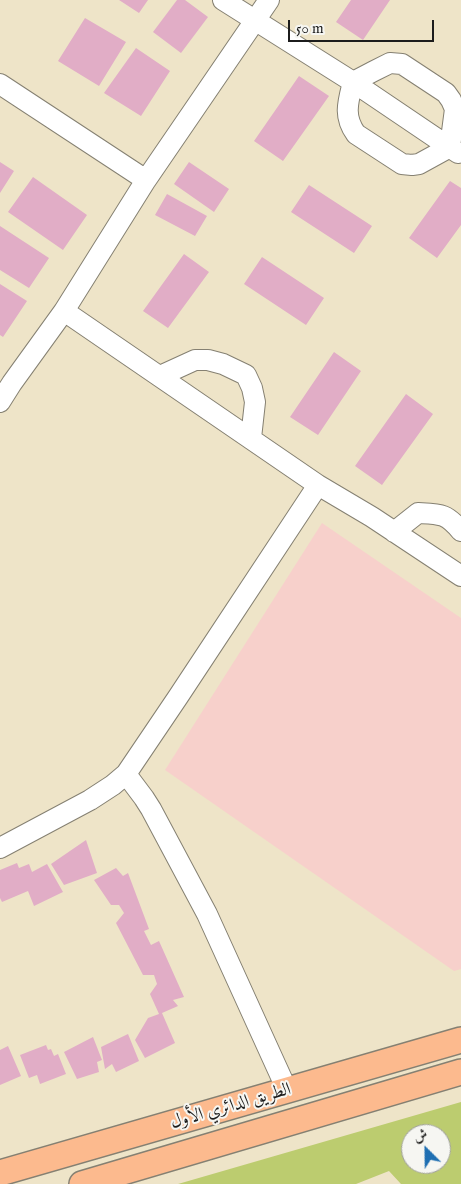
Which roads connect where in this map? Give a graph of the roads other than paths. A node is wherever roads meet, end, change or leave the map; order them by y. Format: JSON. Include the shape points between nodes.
{"nodes":[{"id":1,"x":223,"y":0,"type":"edge"},
{"id":2,"x":269,"y":0,"type":"edge"},
{"id":3,"x":255,"y":20,"type":"junction"},
{"id":4,"x":352,"y":82,"type":"junction"},
{"id":5,"x":0,"y":84,"type":"edge"},
{"id":6,"x":456,"y":151,"type":"edge"},
{"id":7,"x":146,"y":180,"type":"junction"},
{"id":8,"x":64,"y":310,"type":"junction"},
{"id":9,"x":160,"y":376,"type":"junction"},
{"id":10,"x":6,"y":379,"type":"edge"},
{"id":11,"x":0,"y":402,"type":"edge"},
{"id":12,"x":251,"y":438,"type":"junction"},
{"id":13,"x":318,"y":485,"type":"junction"},
{"id":14,"x":461,"y":531,"type":"edge"},
{"id":15,"x":394,"y":532,"type":"junction"},
{"id":16,"x":461,"y":576,"type":"edge"},
{"id":17,"x":126,"y":774,"type":"junction"},
{"id":18,"x":0,"y":848,"type":"edge"},
{"id":19,"x":461,"y":1040,"type":"edge"},
{"id":20,"x":461,"y":1072,"type":"edge"},
{"id":21,"x":288,"y":1090,"type":"junction"},
{"id":22,"x":0,"y":1173,"type":"edge"},
{"id":23,"x":82,"y":1184,"type":"edge"}],
"edges":[{"from":1,"to":3,"type":"street"},
{"from":2,"to":3,"type":"street"},
{"from":3,"to":4,"type":"street"},
{"from":3,"to":7,"type":"street"},
{"from":4,"to":6,"type":"street"},
{"from":4,"to":6,"type":"street","via":[[347,108],[356,134],[402,164],[418,164]]},
{"from":4,"to":6,"type":"street","via":[[390,64],[402,64],[439,88],[452,100],[455,109]]},
{"from":5,"to":7,"type":"street"},
{"from":7,"to":8,"type":"street"},
{"from":8,"to":9,"type":"street"},
{"from":8,"to":10,"type":"street"},
{"from":9,"to":12,"type":"street"},
{"from":9,"to":12,"type":"street","via":[[195,360],[223,364],[246,375],[255,402]]},
{"from":10,"to":11,"type":"street"},
{"from":12,"to":13,"type":"street"},
{"from":13,"to":15,"type":"street"},
{"from":13,"to":17,"type":"street"},
{"from":14,"to":15,"type":"street","via":[[439,514],[418,513]]},
{"from":15,"to":16,"type":"street"},
{"from":17,"to":18,"type":"street","via":[[90,800]]},
{"from":17,"to":21,"type":"street","via":[[152,809],[207,914]]},
{"from":19,"to":21,"type":"main road","name":"الطريق الدائري الأول"},
{"from":20,"to":23,"type":"main road","name":"الطريق الدائري الأول"},
{"from":21,"to":22,"type":"main road","name":"الطريق الدائري الأول"}]}
